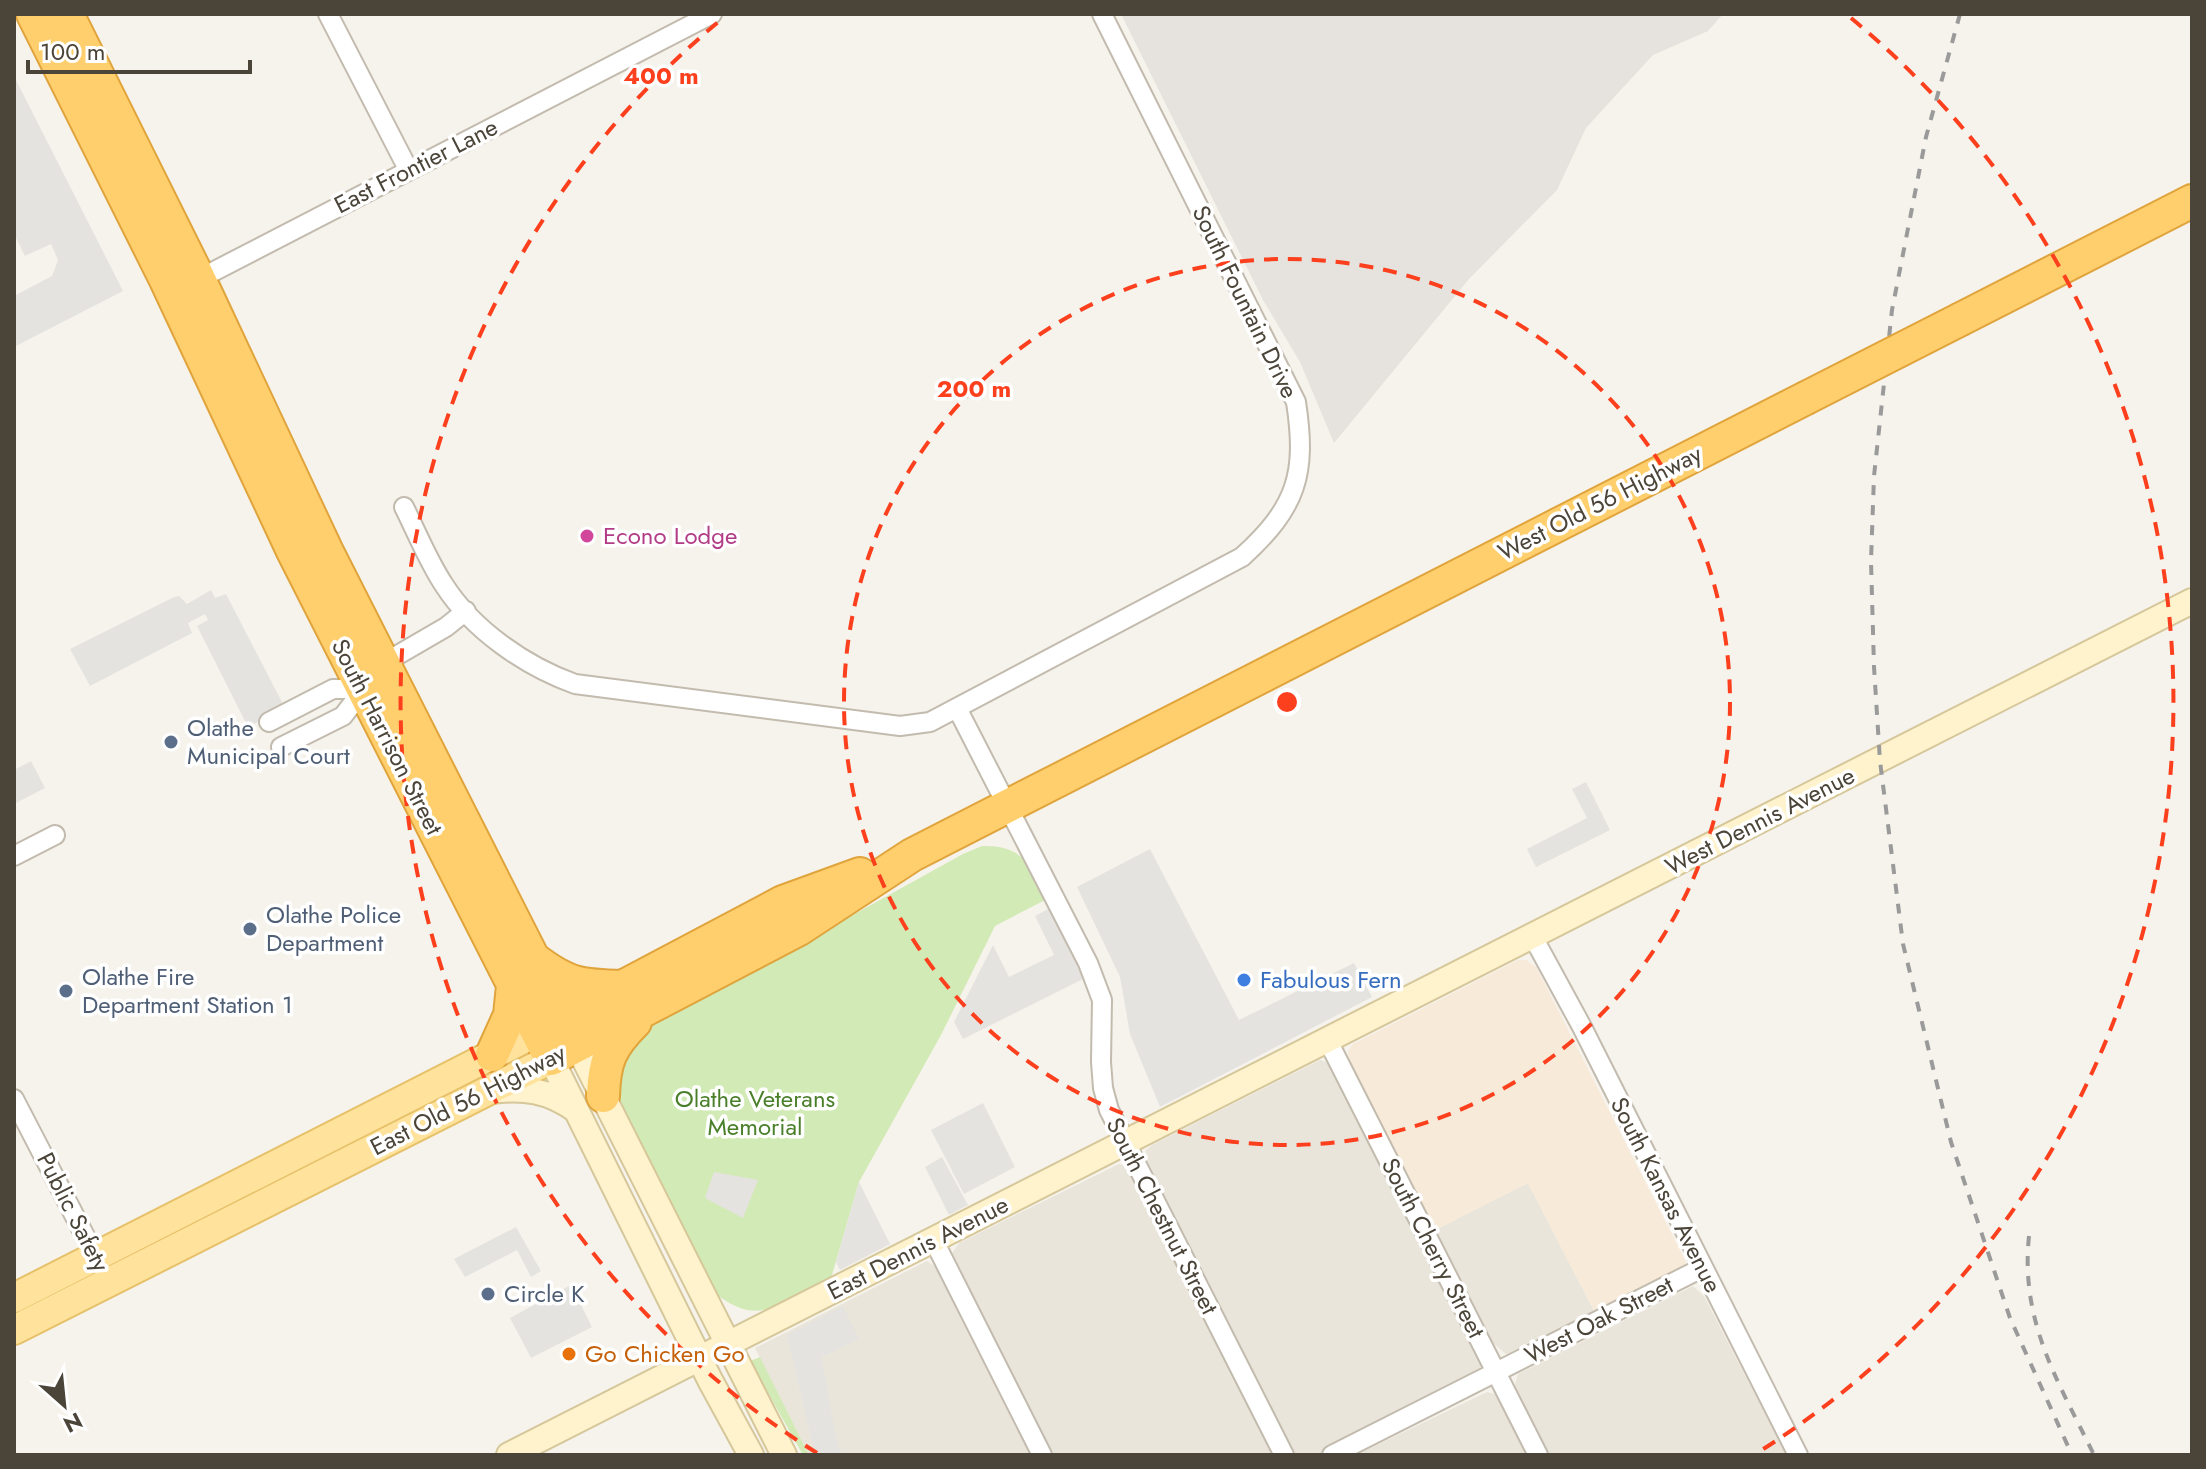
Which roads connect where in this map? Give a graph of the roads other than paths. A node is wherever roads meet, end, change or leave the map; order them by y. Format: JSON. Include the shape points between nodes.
{"nodes":[{"id":1,"x":33,"y":14,"type":"edge"},
{"id":2,"x":67,"y":14,"type":"edge"},
{"id":3,"x":328,"y":14,"type":"edge"},
{"id":4,"x":712,"y":14,"type":"edge"},
{"id":5,"x":1102,"y":14,"type":"edge"},
{"id":6,"x":408,"y":169,"type":"junction"},
{"id":7,"x":2192,"y":201,"type":"edge"},
{"id":8,"x":199,"y":279,"type":"junction"},
{"id":9,"x":404,"y":507,"type":"dead end"},
{"id":10,"x":2192,"y":601,"type":"edge"},
{"id":11,"x":466,"y":611,"type":"junction"},
{"id":12,"x":384,"y":663,"type":"junction"},
{"id":13,"x":363,"y":689,"type":"junction"},
{"id":14,"x":957,"y":708,"type":"junction"},
{"id":15,"x":269,"y":722,"type":"dead end"},
{"id":16,"x":281,"y":747,"type":"dead end"},
{"id":17,"x":1008,"y":806,"type":"junction"},
{"id":18,"x":55,"y":835,"type":"dead end"},
{"id":19,"x":912,"y":855,"type":"junction"},
{"id":20,"x":14,"y":856,"type":"edge"},
{"id":21,"x":1533,"y":937,"type":"junction"},
{"id":22,"x":534,"y":959,"type":"junction"},
{"id":23,"x":513,"y":986,"type":"junction"},
{"id":24,"x":623,"y":987,"type":"junction"},
{"id":25,"x":648,"y":1008,"type":"junction"},
{"id":26,"x":557,"y":1038,"type":"junction"},
{"id":27,"x":1328,"y":1041,"type":"junction"},
{"id":28,"x":492,"y":1055,"type":"junction"},
{"id":29,"x":484,"y":1092,"type":"junction"},
{"id":30,"x":14,"y":1099,"type":"edge"},
{"id":31,"x":590,"y":1103,"type":"junction"},
{"id":32,"x":1124,"y":1144,"type":"junction"},
{"id":33,"x":934,"y":1241,"type":"junction"},
{"id":34,"x":96,"y":1256,"type":"junction"},
{"id":35,"x":1702,"y":1268,"type":"junction"},
{"id":36,"x":109,"y":1282,"type":"junction"},
{"id":37,"x":14,"y":1298,"type":"edge"},
{"id":38,"x":14,"y":1330,"type":"edge"},
{"id":39,"x":726,"y":1344,"type":"junction"},
{"id":40,"x":700,"y":1358,"type":"junction"},
{"id":41,"x":1495,"y":1372,"type":"junction"},
{"id":42,"x":509,"y":1455,"type":"edge"},
{"id":43,"x":751,"y":1455,"type":"edge"},
{"id":44,"x":784,"y":1455,"type":"edge"},
{"id":45,"x":1042,"y":1455,"type":"edge"},
{"id":46,"x":1284,"y":1455,"type":"edge"},
{"id":47,"x":1332,"y":1455,"type":"edge"},
{"id":48,"x":1538,"y":1455,"type":"edge"},
{"id":49,"x":1798,"y":1455,"type":"edge"}],
"edges":[{"from":1,"to":13,"type":"highway","name":"South Harrison Street"},
{"from":2,"to":8,"type":"highway","name":"South Harrison Street"},
{"from":3,"to":6,"type":"street"},
{"from":4,"to":6,"type":"street","name":"East Frontier Lane"},
{"from":5,"to":14,"type":"street","name":"South Fountain Drive","via":[[1296,402],[1300,464],[1280,517],[1242,557]]},
{"from":6,"to":8,"type":"street","name":"East Frontier Lane"},
{"from":7,"to":17,"type":"highway","name":"West Old 56 Highway","bridge":true},
{"from":8,"to":12,"type":"highway","name":"South Harrison Street"},
{"from":9,"to":11,"type":"street","name":"South Fountain Drive","via":[[444,585]]},
{"from":10,"to":21,"type":"street","name":"West Dennis Avenue"},
{"from":11,"to":12,"type":"street"},
{"from":11,"to":14,"type":"street","name":"South Fountain Drive","via":[[519,657],[575,684],[900,726],[930,722]]},
{"from":12,"to":13,"type":"street"},
{"from":12,"to":22,"type":"highway","name":"South Harrison Street"},
{"from":13,"to":15,"type":"street","via":[[333,689]]},
{"from":13,"to":16,"type":"street","via":[[343,716]]},
{"from":13,"to":23,"type":"highway","name":"South Harrison Street"},
{"from":14,"to":17,"type":"street","name":"South Chestnut Street"},
{"from":17,"to":19,"type":"highway","name":"East Old 56 Highway"},
{"from":17,"to":32,"type":"street","name":"South Chestnut Street","via":[[1098,987],[1103,1088]]},
{"from":18,"to":20,"type":"street"},
{"from":19,"to":24,"type":"highway","name":"East Old 56 Highway","via":[[783,902]]},
{"from":19,"to":25,"type":"highway","name":"East Old 56 Highway","via":[[799,929]]},
{"from":21,"to":27,"type":"street","name":"West Dennis Avenue"},
{"from":21,"to":35,"type":"street","name":"South Kansas Avenue"},
{"from":22,"to":24,"type":"highway","via":[[572,983]]},
{"from":22,"to":26,"type":"highway","name":"South Harrison Street"},
{"from":23,"to":26,"type":"highway","name":"South Harrison Street"},
{"from":23,"to":28,"type":"highway","via":[[510,1015]]},
{"from":24,"to":26,"type":"highway","name":"East Old 56 Highway"},
{"from":25,"to":26,"type":"highway","name":"East Old 56 Highway"},
{"from":25,"to":31,"type":"highway","via":[[609,1053]]},
{"from":26,"to":28,"type":"main road","name":"East Old 56 Highway"},
{"from":26,"to":29,"type":"main road","name":"East Old 56 Highway"},
{"from":26,"to":31,"type":"street","name":"South Harrison Street"},
{"from":27,"to":32,"type":"street","name":"East Dennis Avenue"},
{"from":27,"to":41,"type":"street","name":"South Cherry Street"},
{"from":28,"to":34,"type":"main road","name":"East Old 56 Highway"},
{"from":29,"to":31,"type":"street","via":[[536,1090]]},
{"from":29,"to":36,"type":"main road","name":"East Old 56 Highway"},
{"from":30,"to":34,"type":"street","name":"Public Safety"},
{"from":31,"to":39,"type":"street","name":"South Harrison Street"},
{"from":31,"to":40,"type":"street","name":"South Harrison Street"},
{"from":32,"to":33,"type":"street","name":"East Dennis Avenue"},
{"from":32,"to":46,"type":"street","name":"South Chestnut Street"},
{"from":33,"to":39,"type":"street","name":"East Dennis Avenue"},
{"from":33,"to":45,"type":"street"},
{"from":34,"to":36,"type":"street","name":"Public Safety"},
{"from":34,"to":37,"type":"main road","name":"East Old 56 Highway"},
{"from":35,"to":41,"type":"street","name":"West Oak Street"},
{"from":35,"to":49,"type":"street","name":"South Kansas Avenue"},
{"from":36,"to":38,"type":"main road","name":"East Old 56 Highway"},
{"from":39,"to":40,"type":"street","name":"East Dennis Avenue"},
{"from":39,"to":44,"type":"street","name":"South Harrison Street"},
{"from":40,"to":42,"type":"street","name":"East Dennis Avenue"},
{"from":40,"to":43,"type":"street","name":"South Harrison Street"},
{"from":41,"to":47,"type":"street","name":"West Oak Street"},
{"from":41,"to":48,"type":"street","name":"South Cherry Street"}]}
